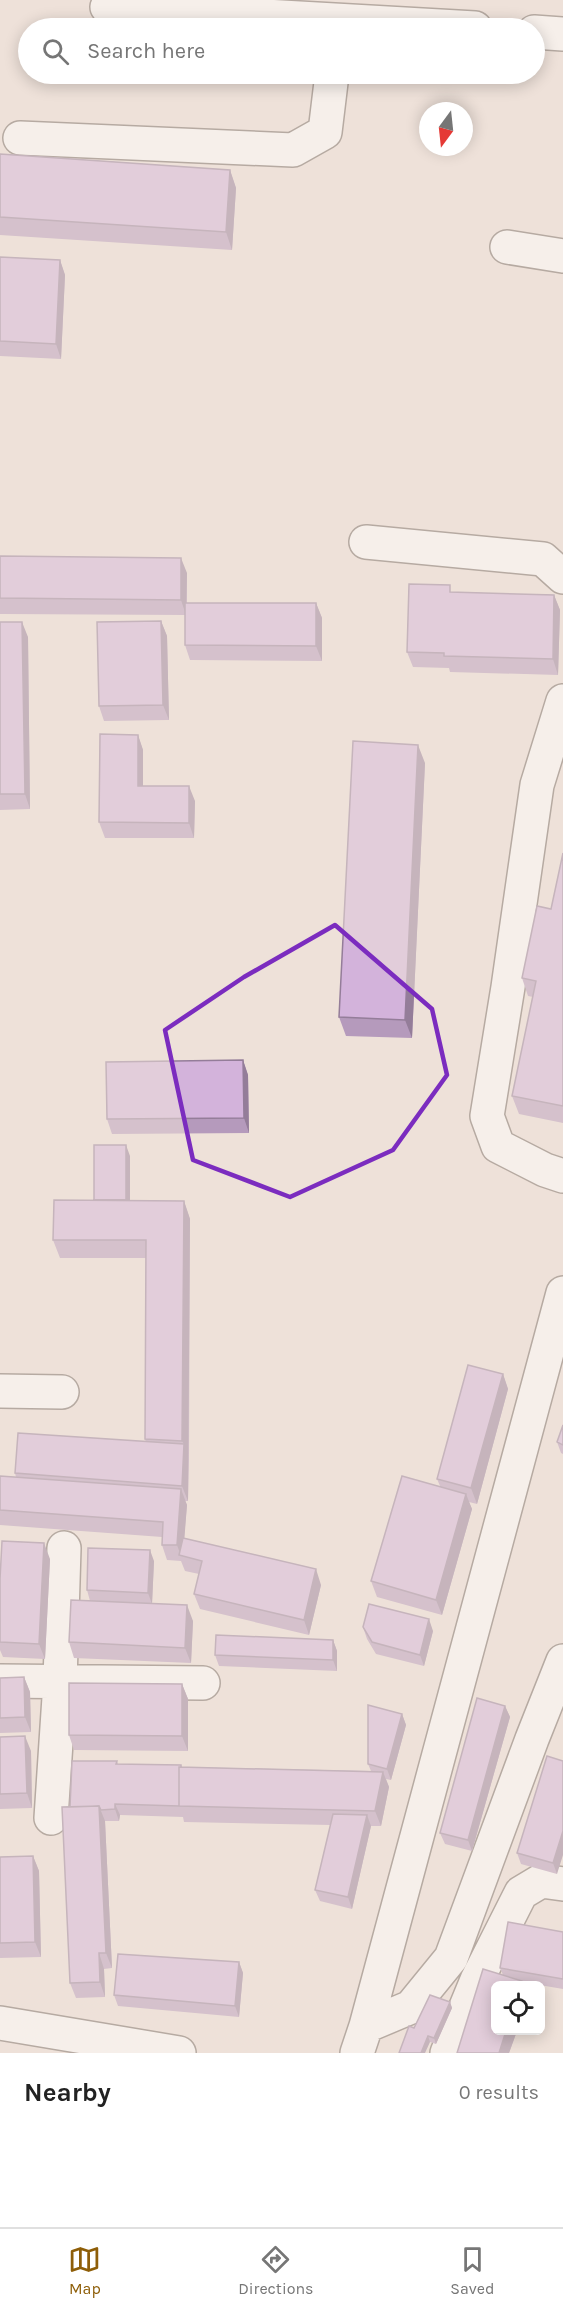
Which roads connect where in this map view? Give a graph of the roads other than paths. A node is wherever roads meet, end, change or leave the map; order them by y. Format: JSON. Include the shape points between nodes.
{"nodes":[{"id":1,"x":107,"y":7,"type":"dead end"},
{"id":2,"x":259,"y":8,"type":"edge"},
{"id":3,"x":419,"y":13,"type":"edge"},
{"id":4,"x":306,"y":18,"type":"edge"},
{"id":5,"x":386,"y":18,"type":"edge"},
{"id":6,"x":438,"y":18,"type":"edge"},
{"id":7,"x":545,"y":33,"type":"edge"},
{"id":8,"x":563,"y":34,"type":"edge"},
{"id":9,"x":331,"y":84,"type":"edge"},
{"id":10,"x":20,"y":138,"type":"dead end"},
{"id":11,"x":507,"y":247,"type":"dead end"},
{"id":12,"x":563,"y":256,"type":"edge"},
{"id":13,"x":366,"y":542,"type":"dead end"},
{"id":14,"x":563,"y":577,"type":"edge"},
{"id":15,"x":563,"y":701,"type":"edge"},
{"id":16,"x":563,"y":1176,"type":"edge"},
{"id":17,"x":563,"y":1293,"type":"edge"},
{"id":18,"x":0,"y":1391,"type":"edge"},
{"id":19,"x":62,"y":1392,"type":"dead end"},
{"id":20,"x":64,"y":1548,"type":"dead end"},
{"id":21,"x":563,"y":1661,"type":"edge"},
{"id":22,"x":0,"y":1682,"type":"edge"},
{"id":23,"x":60,"y":1682,"type":"junction"},
{"id":24,"x":203,"y":1683,"type":"dead end"},
{"id":25,"x":51,"y":1818,"type":"dead end"},
{"id":26,"x":563,"y":1884,"type":"edge"},
{"id":27,"x":0,"y":2023,"type":"edge"},
{"id":28,"x":362,"y":2039,"type":"edge"},
{"id":29,"x":179,"y":2053,"type":"edge"},
{"id":30,"x":447,"y":2053,"type":"edge"}],
"edges":[{"from":1,"to":2,"type":"street"},
{"from":2,"to":4,"type":"street"},
{"from":3,"to":5,"type":"street"},
{"from":3,"to":6,"type":"street"},
{"from":7,"to":8,"type":"street"},
{"from":9,"to":10,"type":"street","via":[[325,132],[293,150]]},
{"from":11,"to":12,"type":"street"},
{"from":13,"to":14,"type":"street","via":[[543,559]]},
{"from":15,"to":16,"type":"street","via":[[537,785],[487,1116],[498,1146]]},
{"from":17,"to":28,"type":"street"},
{"from":18,"to":19,"type":"street"},
{"from":20,"to":23,"type":"street"},
{"from":21,"to":28,"type":"street","via":[[451,1958],[411,2007]]},
{"from":22,"to":23,"type":"street"},
{"from":23,"to":24,"type":"street"},
{"from":23,"to":25,"type":"street"},
{"from":26,"to":30,"type":"street","via":[[541,1881],[521,1893],[477,1980]]},
{"from":27,"to":29,"type":"street"}]}
